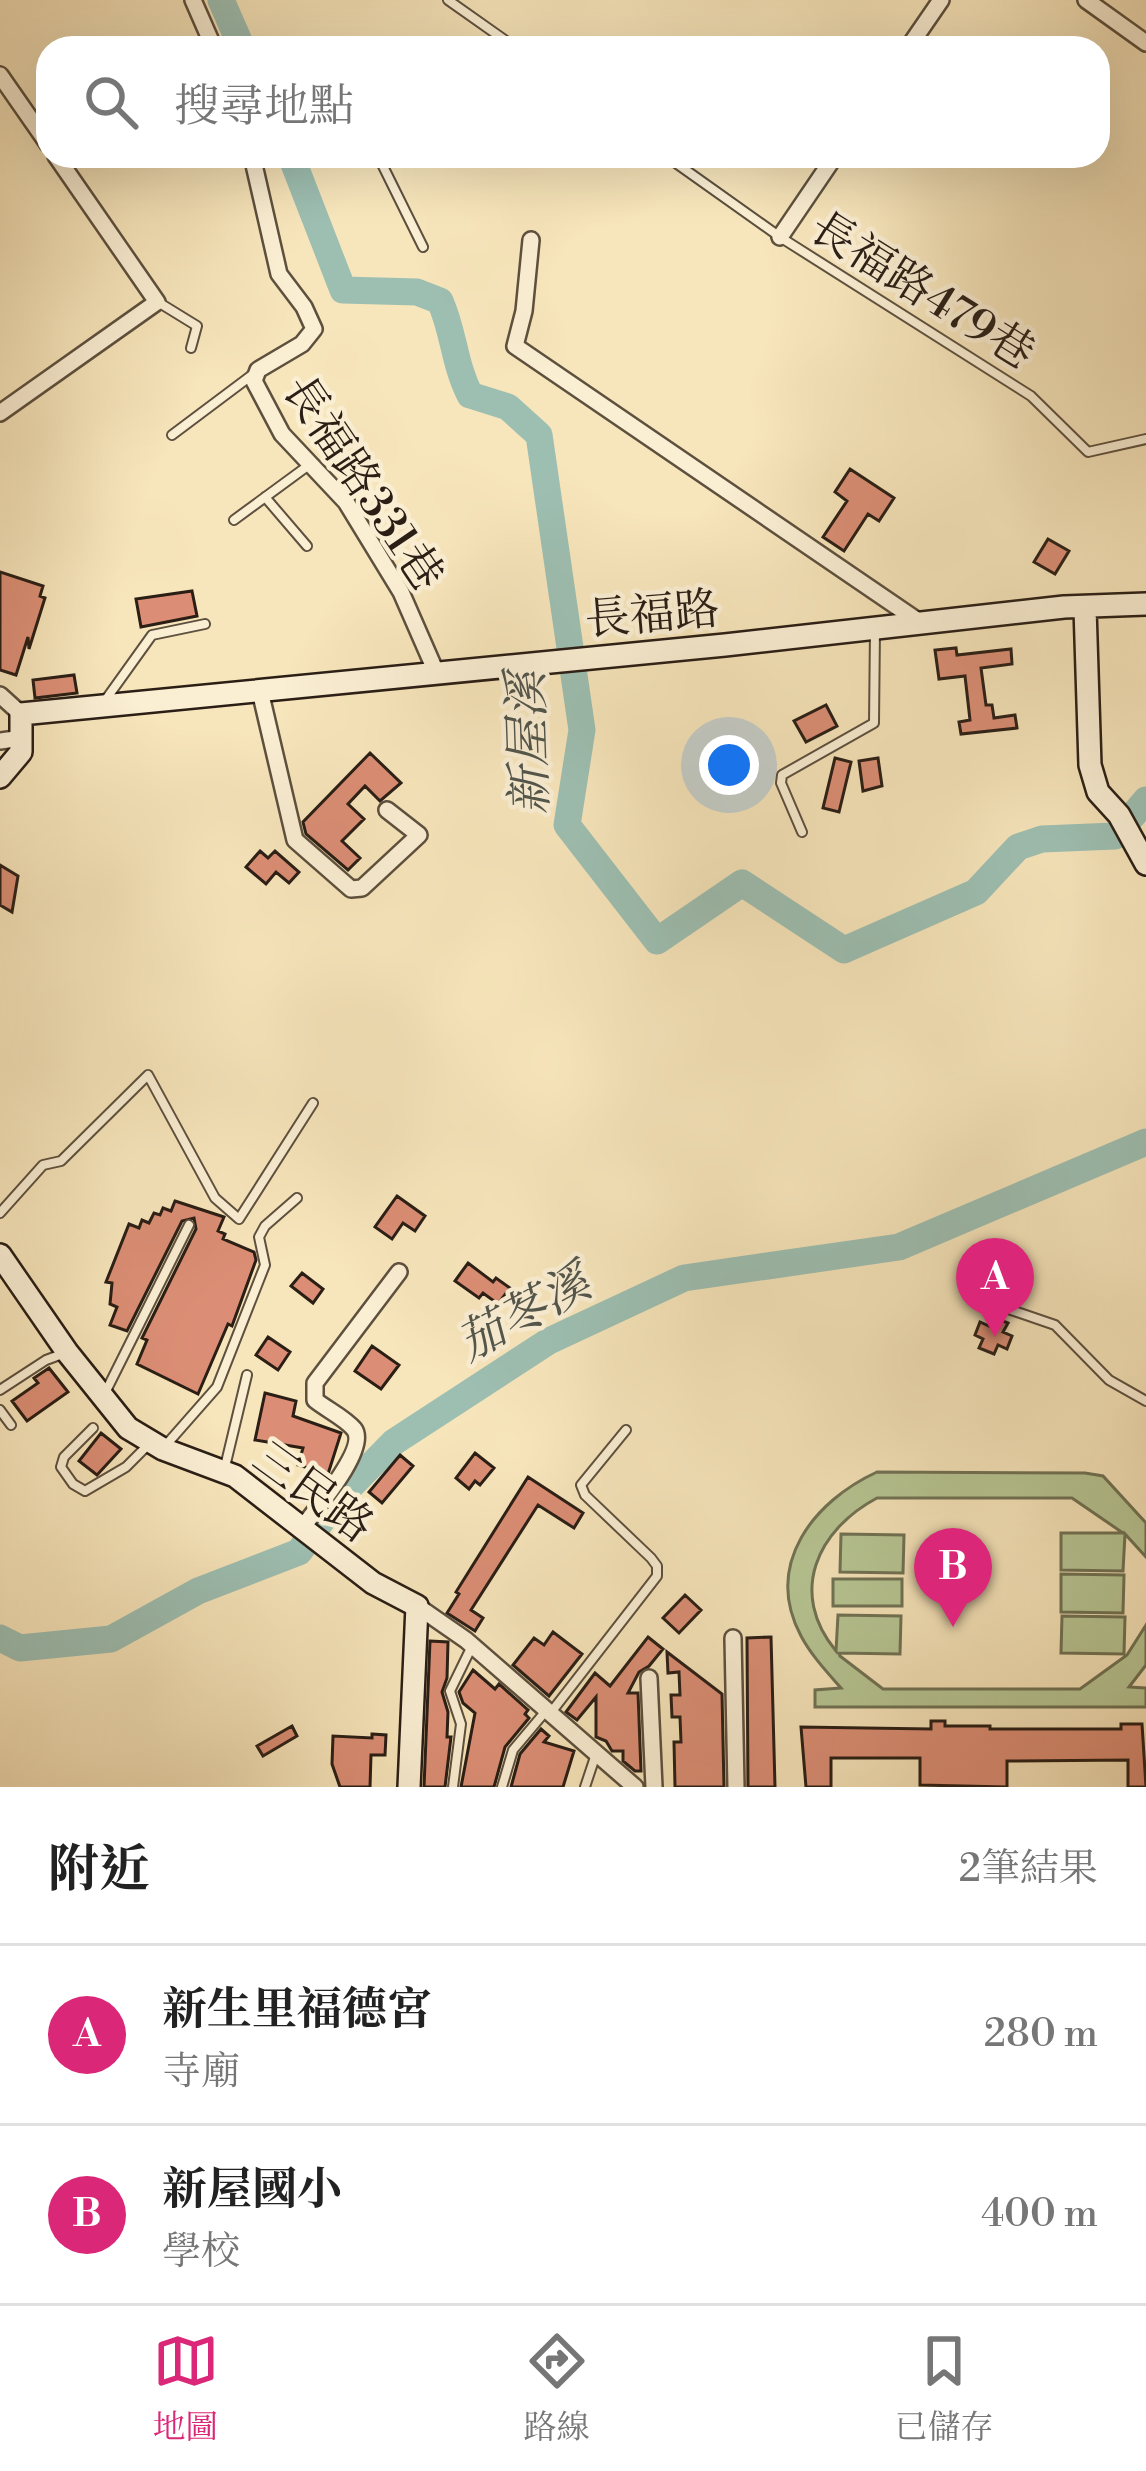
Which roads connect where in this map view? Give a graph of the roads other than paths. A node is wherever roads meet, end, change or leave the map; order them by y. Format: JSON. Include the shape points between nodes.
{"nodes":[{"id":1,"x":193,"y":0,"type":"edge"},
{"id":2,"x":448,"y":0,"type":"edge"},
{"id":3,"x":941,"y":0,"type":"edge"},
{"id":4,"x":1086,"y":0,"type":"edge"},
{"id":5,"x":209,"y":36,"type":"edge"},
{"id":6,"x":498,"y":36,"type":"edge"},
{"id":7,"x":916,"y":36,"type":"edge"},
{"id":8,"x":1146,"y":43,"type":"edge"},
{"id":9,"x":0,"y":75,"type":"edge"},
{"id":10,"x":36,"y":127,"type":"edge"},
{"id":11,"x":64,"y":168,"type":"edge"},
{"id":12,"x":254,"y":168,"type":"edge"},
{"id":13,"x":384,"y":168,"type":"edge"},
{"id":14,"x":683,"y":168,"type":"edge"},
{"id":15,"x":827,"y":168,"type":"edge"},
{"id":16,"x":780,"y":237,"type":"junction"},
{"id":17,"x":531,"y":240,"type":"dead end"},
{"id":18,"x":423,"y":247,"type":"dead end"},
{"id":19,"x":157,"y":302,"type":"junction"},
{"id":20,"x":191,"y":348,"type":"dead end"},
{"id":21,"x":258,"y":370,"type":"junction"},
{"id":22,"x":0,"y":413,"type":"edge"},
{"id":23,"x":172,"y":435,"type":"dead end"},
{"id":24,"x":1146,"y":439,"type":"edge"},
{"id":25,"x":310,"y":464,"type":"junction"},
{"id":26,"x":265,"y":496,"type":"junction"},
{"id":27,"x":234,"y":520,"type":"dead end"},
{"id":28,"x":307,"y":547,"type":"dead end"},
{"id":29,"x":1146,"y":604,"type":"edge"},
{"id":30,"x":1084,"y":608,"type":"junction"},
{"id":31,"x":918,"y":621,"type":"junction"},
{"id":32,"x":206,"y":624,"type":"dead end"},
{"id":33,"x":875,"y":628,"type":"junction"},
{"id":34,"x":436,"y":672,"type":"junction"},
{"id":35,"x":260,"y":691,"type":"junction"},
{"id":36,"x":0,"y":694,"type":"edge"},
{"id":37,"x":100,"y":708,"type":"junction"},
{"id":38,"x":10,"y":715,"type":"edge"},
{"id":39,"x":11,"y":740,"type":"edge"},
{"id":40,"x":0,"y":777,"type":"edge"},
{"id":41,"x":387,"y":810,"type":"dead end"},
{"id":42,"x":802,"y":832,"type":"dead end"},
{"id":43,"x":1144,"y":859,"type":"edge"},
{"id":44,"x":313,"y":1103,"type":"dead end"},
{"id":45,"x":297,"y":1198,"type":"dead end"},
{"id":46,"x":0,"y":1213,"type":"edge"},
{"id":47,"x":189,"y":1226,"type":"dead end"},
{"id":48,"x":0,"y":1255,"type":"edge"},
{"id":49,"x":399,"y":1272,"type":"dead end"},
{"id":50,"x":988,"y":1302,"type":"dead end"},
{"id":51,"x":67,"y":1352,"type":"junction"},
{"id":52,"x":247,"y":1376,"type":"dead end"},
{"id":53,"x":0,"y":1390,"type":"edge"},
{"id":54,"x":103,"y":1396,"type":"junction"},
{"id":55,"x":1146,"y":1401,"type":"edge"},
{"id":56,"x":0,"y":1410,"type":"edge"},
{"id":57,"x":11,"y":1425,"type":"dead end"},
{"id":58,"x":93,"y":1428,"type":"dead end"},
{"id":59,"x":626,"y":1430,"type":"dead end"},
{"id":60,"x":157,"y":1445,"type":"junction"},
{"id":61,"x":224,"y":1472,"type":"junction"},
{"id":62,"x":308,"y":1532,"type":"junction"},
{"id":63,"x":418,"y":1606,"type":"junction"},
{"id":64,"x":733,"y":1638,"type":"dead end"},
{"id":65,"x":472,"y":1646,"type":"junction"},
{"id":66,"x":649,"y":1678,"type":"dead end"},
{"id":67,"x":547,"y":1714,"type":"junction"},
{"id":68,"x":597,"y":1752,"type":"junction"},
{"id":69,"x":410,"y":1787,"type":"edge"},
{"id":70,"x":453,"y":1787,"type":"edge"},
{"id":71,"x":502,"y":1787,"type":"edge"},
{"id":72,"x":585,"y":1787,"type":"edge"},
{"id":73,"x":634,"y":1787,"type":"edge"},
{"id":74,"x":654,"y":1787,"type":"edge"},
{"id":75,"x":736,"y":1787,"type":"edge"}],
"edges":[{"from":1,"to":5,"type":"street"},
{"from":2,"to":6,"type":"lane"},
{"from":3,"to":7,"type":"street"},
{"from":4,"to":8,"type":"street"},
{"from":9,"to":10,"type":"street"},
{"from":11,"to":19,"type":"street"},
{"from":12,"to":21,"type":"street","name":"長福路331巷","via":[[279,274],[314,329]]},
{"from":13,"to":18,"type":"lane"},
{"from":14,"to":16,"type":"lane","name":"長福路479巷"},
{"from":15,"to":16,"type":"street"},
{"from":16,"to":24,"type":"lane","name":"長福路479巷","via":[[1031,396],[1088,452]]},
{"from":17,"to":31,"type":"street","via":[[515,346]]},
{"from":19,"to":20,"type":"lane","via":[[197,326]]},
{"from":19,"to":22,"type":"street"},
{"from":21,"to":23,"type":"lane"},
{"from":21,"to":25,"type":"street","name":"長福路331巷","via":[[254,381],[282,434]]},
{"from":25,"to":26,"type":"lane"},
{"from":25,"to":34,"type":"street","name":"長福路331巷","via":[[346,502],[401,592]]},
{"from":26,"to":27,"type":"lane"},
{"from":26,"to":28,"type":"lane"},
{"from":29,"to":30,"type":"street","name":"長福路"},
{"from":30,"to":31,"type":"street","name":"長福路"},
{"from":30,"to":43,"type":"street","via":[[1090,765]]},
{"from":31,"to":33,"type":"street","name":"長福路"},
{"from":32,"to":37,"type":"lane","via":[[152,635]]},
{"from":33,"to":34,"type":"street","name":"長福路"},
{"from":33,"to":42,"type":"lane","via":[[874,723],[782,775]]},
{"from":34,"to":35,"type":"street","name":"長福路"},
{"from":35,"to":37,"type":"street","name":"長福路"},
{"from":35,"to":41,"type":"street","via":[[295,840],[351,889],[362,888],[418,835]]},
{"from":36,"to":38,"type":"street"},
{"from":37,"to":38,"type":"street","name":"長福路"},
{"from":38,"to":39,"type":"street"},
{"from":39,"to":40,"type":"street","via":[[21,752]]},
{"from":44,"to":46,"type":"lane","via":[[239,1219],[215,1198],[148,1075]]},
{"from":45,"to":60,"type":"lane","via":[[260,1237],[265,1265],[217,1388]]},
{"from":47,"to":54,"type":"lane"},
{"from":48,"to":51,"type":"street","name":"三民路"},
{"from":49,"to":62,"type":"street","via":[[316,1383],[315,1400],[358,1440]]},
{"from":50,"to":55,"type":"lane","via":[[1055,1325],[1108,1380]]},
{"from":51,"to":53,"type":"lane"},
{"from":51,"to":54,"type":"street","name":"三民路"},
{"from":52,"to":61,"type":"lane"},
{"from":54,"to":60,"type":"street","name":"三民路","via":[[128,1428]]},
{"from":56,"to":57,"type":"lane"},
{"from":58,"to":60,"type":"lane","via":[[62,1467],[85,1491]]},
{"from":59,"to":67,"type":"lane","via":[[581,1485],[651,1558],[657,1576]]},
{"from":60,"to":61,"type":"street","name":"三民路"},
{"from":61,"to":62,"type":"street","name":"三民路"},
{"from":62,"to":63,"type":"street","name":"三民路","via":[[373,1583]]},
{"from":63,"to":65,"type":"street"},
{"from":63,"to":69,"type":"street"},
{"from":64,"to":75,"type":"street"},
{"from":65,"to":67,"type":"street"},
{"from":65,"to":70,"type":"lane","via":[[450,1691],[461,1724]]},
{"from":66,"to":74,"type":"street"},
{"from":67,"to":68,"type":"street"},
{"from":67,"to":71,"type":"lane","via":[[512,1750]]},
{"from":68,"to":72,"type":"lane"},
{"from":68,"to":73,"type":"street"}]}
